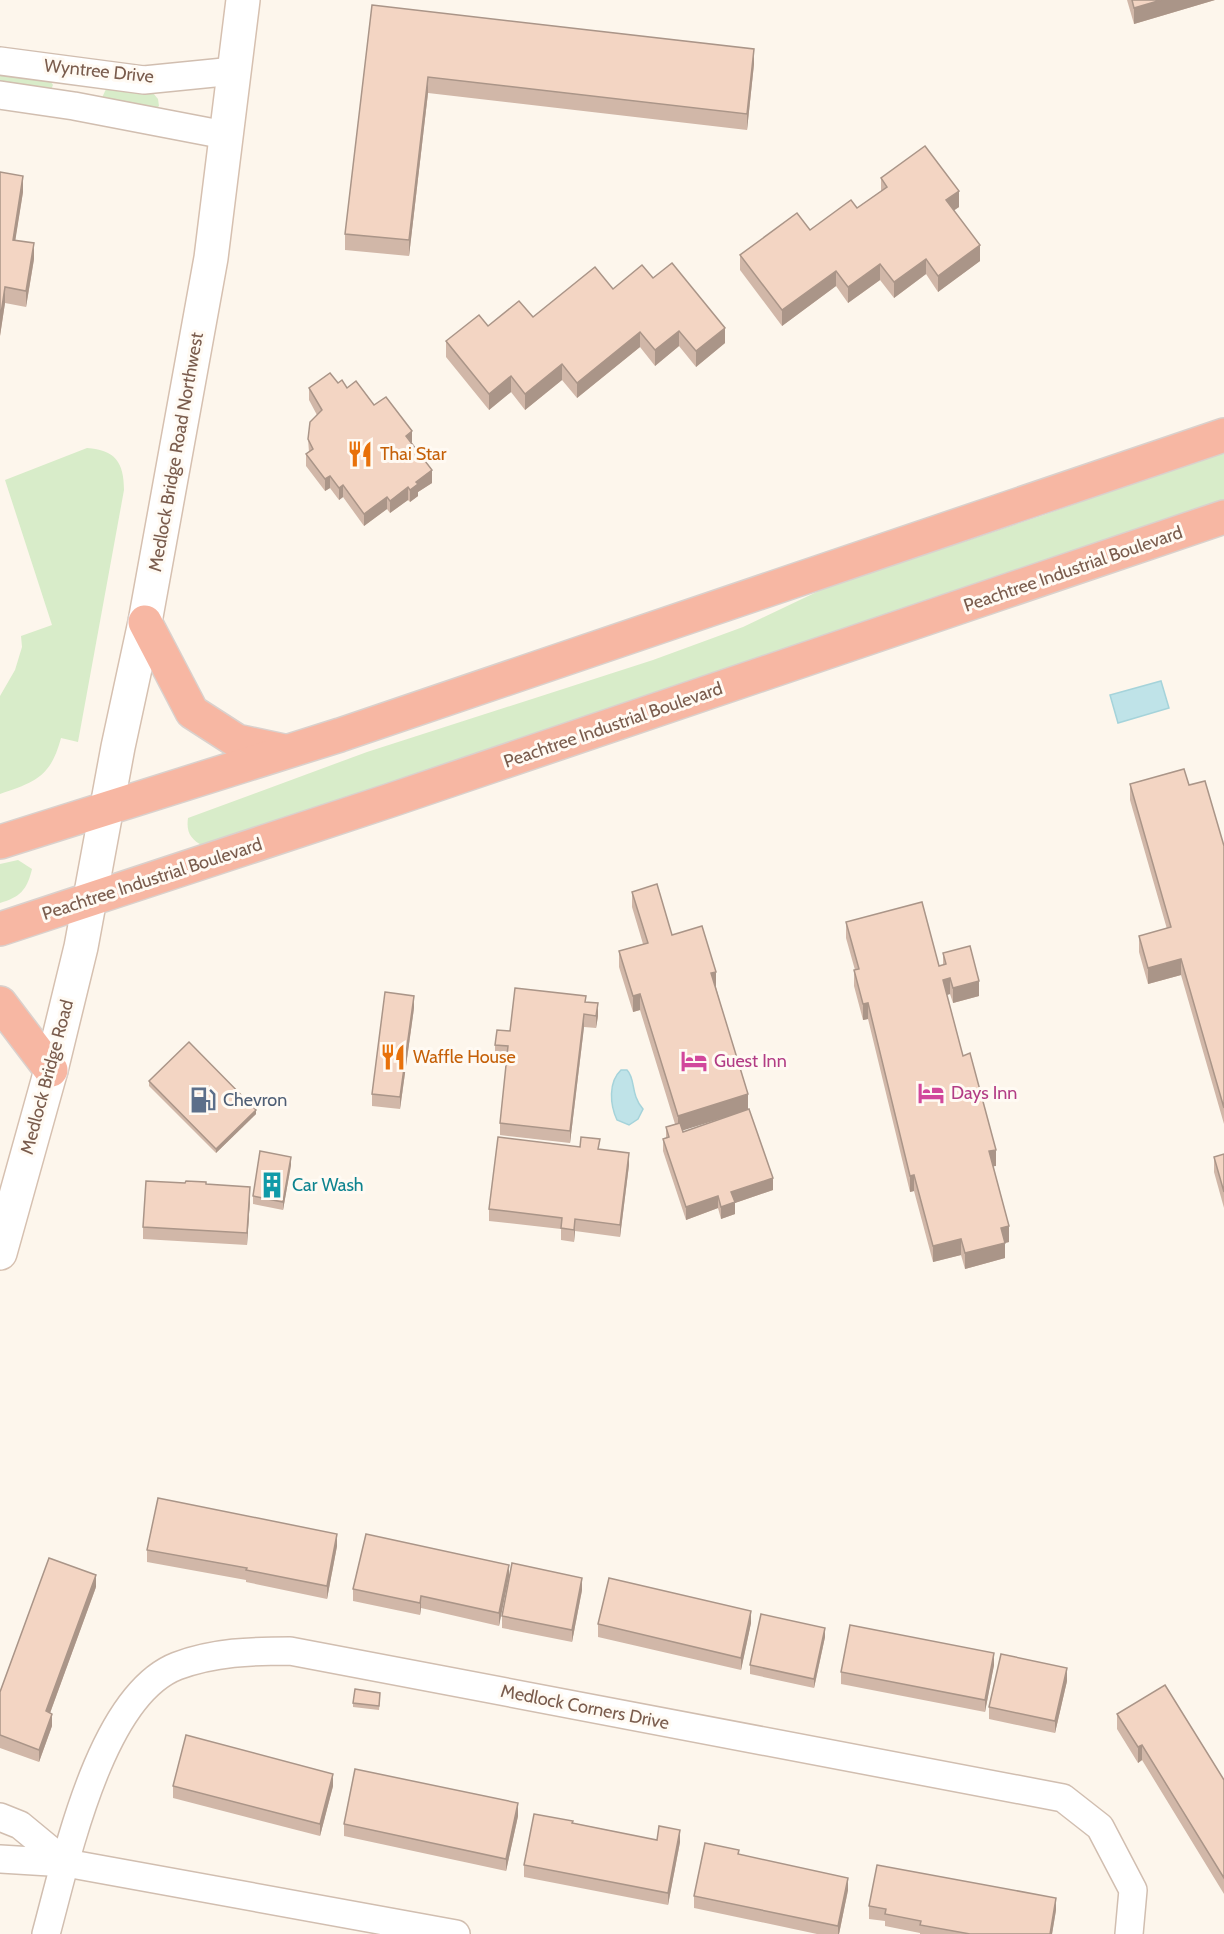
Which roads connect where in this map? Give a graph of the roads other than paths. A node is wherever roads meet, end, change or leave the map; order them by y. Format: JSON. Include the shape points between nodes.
{"nodes":[{"id":1,"x":243,"y":0,"type":"edge"},
{"id":2,"x":0,"y":61,"type":"edge"},
{"id":3,"x":234,"y":70,"type":"junction"},
{"id":4,"x":0,"y":95,"type":"edge"},
{"id":5,"x":225,"y":135,"type":"junction"},
{"id":6,"x":1224,"y":435,"type":"edge"},
{"id":7,"x":1224,"y":517,"type":"edge"},
{"id":8,"x":145,"y":622,"type":"junction"},
{"id":9,"x":286,"y":752,"type":"junction"},
{"id":10,"x":107,"y":807,"type":"junction"},
{"id":11,"x":0,"y":842,"type":"edge"},
{"id":12,"x":89,"y":900,"type":"junction"},
{"id":13,"x":0,"y":929,"type":"edge"},
{"id":14,"x":0,"y":1003,"type":"edge"},
{"id":15,"x":51,"y":1070,"type":"junction"},
{"id":16,"x":0,"y":1253,"type":"edge"},
{"id":17,"x":0,"y":1817,"type":"edge"},
{"id":18,"x":0,"y":1859,"type":"edge"},
{"id":19,"x":66,"y":1863,"type":"junction"},
{"id":20,"x":46,"y":1934,"type":"edge"},
{"id":21,"x":456,"y":1934,"type":"edge"},
{"id":22,"x":1129,"y":1934,"type":"edge"}],
"edges":[{"from":1,"to":3,"type":"street","name":"Medlock Bridge Road Northwest"},
{"from":2,"to":3,"type":"street","name":"Wyntree Drive","via":[[144,80]]},
{"from":3,"to":5,"type":"street","name":"Medlock Bridge Road Northwest"},
{"from":4,"to":5,"type":"street","name":"Wyntree Drive"},
{"from":5,"to":8,"type":"street","name":"Medlock Bridge Road Northwest","via":[[211,258]]},
{"from":6,"to":9,"type":"highway"},
{"from":7,"to":12,"type":"highway","name":"Peachtree Industrial Boulevard"},
{"from":8,"to":9,"type":"highway","via":[[192,712],[237,741]]},
{"from":8,"to":10,"type":"street","name":"Medlock Bridge Road Northwest"},
{"from":9,"to":10,"type":"highway"},
{"from":10,"to":11,"type":"highway"},
{"from":10,"to":12,"type":"street","name":"Medlock Bridge Road Northwest"},
{"from":12,"to":13,"type":"highway","name":"Peachtree Industrial Boulevard"},
{"from":12,"to":15,"type":"street","name":"Medlock Bridge Road"},
{"from":14,"to":15,"type":"highway"},
{"from":15,"to":16,"type":"street","name":"Medlock Bridge Road"},
{"from":17,"to":19,"type":"street","via":[[20,1825]]},
{"from":18,"to":19,"type":"street"},
{"from":19,"to":20,"type":"street","name":"Medlock Corners Drive"},
{"from":19,"to":21,"type":"street"},
{"from":19,"to":22,"type":"street","name":"Medlock Corners Drive","via":[[82,1806],[112,1734],[147,1685],[176,1666],[243,1650],[290,1651],[1062,1798],[1100,1827],[1132,1890]]}]}
